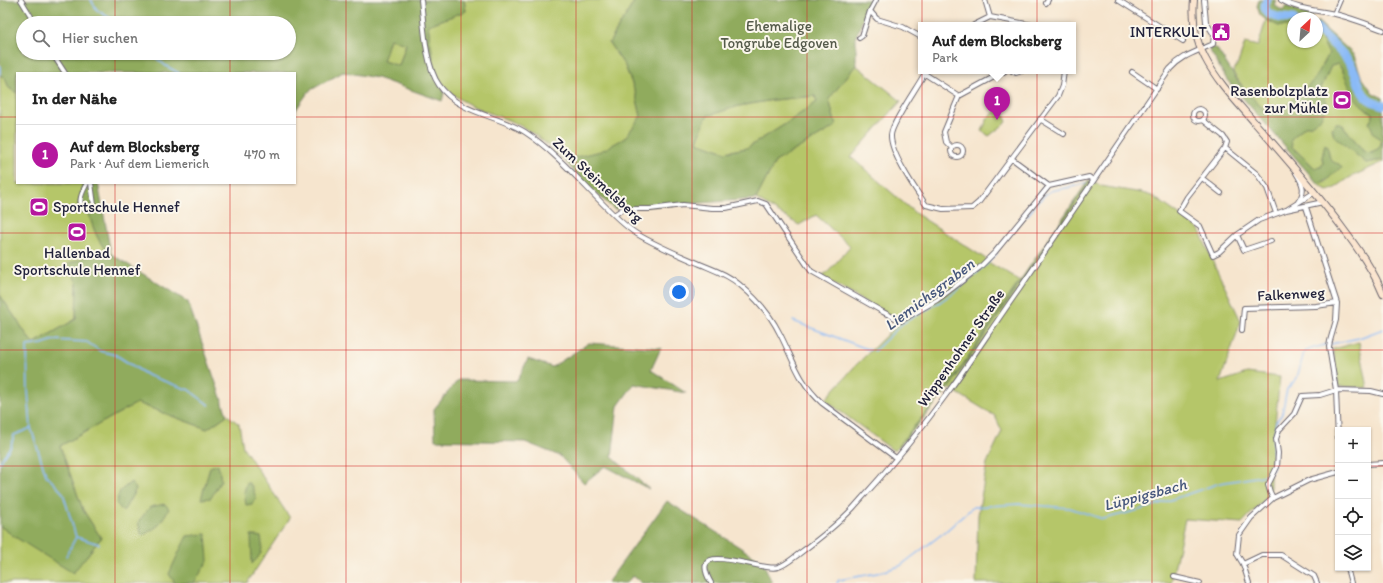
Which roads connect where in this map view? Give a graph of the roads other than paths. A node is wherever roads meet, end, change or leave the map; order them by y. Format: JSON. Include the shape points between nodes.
{"nodes":[{"id":1,"x":21,"y":0,"type":"edge"},
{"id":2,"x":421,"y":0,"type":"edge"},
{"id":3,"x":876,"y":0,"type":"edge"},
{"id":4,"x":985,"y":0,"type":"edge"},
{"id":5,"x":1118,"y":0,"type":"edge"},
{"id":6,"x":1194,"y":0,"type":"edge"},
{"id":7,"x":1204,"y":0,"type":"edge"},
{"id":8,"x":1281,"y":0,"type":"edge"},
{"id":9,"x":1340,"y":0,"type":"edge"},
{"id":10,"x":870,"y":11,"type":"junction"},
{"id":11,"x":1334,"y":14,"type":"junction"},
{"id":12,"x":31,"y":16,"type":"edge"},
{"id":13,"x":990,"y":17,"type":"junction"},
{"id":14,"x":980,"y":22,"type":"edge"},
{"id":15,"x":1016,"y":22,"type":"edge"},
{"id":16,"x":1383,"y":30,"type":"edge"},
{"id":17,"x":918,"y":35,"type":"edge"},
{"id":18,"x":859,"y":38,"type":"dead end"},
{"id":19,"x":1183,"y":41,"type":"dead end"},
{"id":20,"x":1200,"y":49,"type":"junction"},
{"id":21,"x":57,"y":60,"type":"edge"},
{"id":22,"x":64,"y":72,"type":"edge"},
{"id":23,"x":1132,"y":72,"type":"dead end"},
{"id":24,"x":925,"y":74,"type":"edge"},
{"id":25,"x":929,"y":74,"type":"edge"},
{"id":26,"x":999,"y":74,"type":"edge"},
{"id":27,"x":1064,"y":74,"type":"edge"},
{"id":28,"x":1157,"y":89,"type":"junction"},
{"id":29,"x":959,"y":96,"type":"junction"},
{"id":30,"x":1040,"y":119,"type":"junction"},
{"id":31,"x":1203,"y":120,"type":"dead end"},
{"id":32,"x":1064,"y":134,"type":"dead end"},
{"id":33,"x":952,"y":147,"type":"dead end"},
{"id":34,"x":1225,"y":148,"type":"junction"},
{"id":35,"x":1285,"y":156,"type":"junction"},
{"id":36,"x":1011,"y":158,"type":"junction"},
{"id":37,"x":1202,"y":178,"type":"junction"},
{"id":38,"x":1094,"y":180,"type":"junction"},
{"id":39,"x":86,"y":184,"type":"edge"},
{"id":40,"x":91,"y":184,"type":"edge"},
{"id":41,"x":1049,"y":186,"type":"junction"},
{"id":42,"x":1315,"y":192,"type":"junction"},
{"id":43,"x":1221,"y":194,"type":"dead end"},
{"id":44,"x":1298,"y":202,"type":"junction"},
{"id":45,"x":1323,"y":202,"type":"junction"},
{"id":46,"x":1306,"y":207,"type":"junction"},
{"id":47,"x":1286,"y":210,"type":"junction"},
{"id":48,"x":1276,"y":214,"type":"junction"},
{"id":49,"x":614,"y":215,"type":"junction"},
{"id":50,"x":1237,"y":235,"type":"junction"},
{"id":51,"x":1271,"y":241,"type":"dead end"},
{"id":52,"x":1383,"y":294,"type":"edge"},
{"id":53,"x":1337,"y":303,"type":"junction"},
{"id":54,"x":1242,"y":330,"type":"dead end"},
{"id":55,"x":1336,"y":390,"type":"junction"},
{"id":56,"x":1383,"y":394,"type":"edge"},
{"id":57,"x":1337,"y":427,"type":"edge"},
{"id":58,"x":896,"y":458,"type":"junction"},
{"id":59,"x":1383,"y":463,"type":"edge"},
{"id":60,"x":1371,"y":464,"type":"edge"},
{"id":61,"x":1335,"y":473,"type":"edge"},
{"id":62,"x":1273,"y":498,"type":"junction"},
{"id":63,"x":1243,"y":564,"type":"junction"},
{"id":64,"x":1348,"y":571,"type":"edge"},
{"id":65,"x":1174,"y":577,"type":"dead end"},
{"id":66,"x":711,"y":583,"type":"edge"},
{"id":67,"x":1200,"y":583,"type":"edge"},
{"id":68,"x":1249,"y":583,"type":"edge"},
{"id":69,"x":1317,"y":583,"type":"edge"},
{"id":70,"x":1351,"y":583,"type":"edge"}],
"edges":[{"from":1,"to":12,"type":"street"},
{"from":2,"to":49,"type":"street","name":"Zum Steimelsberg","via":[[429,61],[433,74],[447,95],[465,107],[514,126],[541,144]]},
{"from":3,"to":10,"type":"street"},
{"from":4,"to":13,"type":"street"},
{"from":5,"to":19,"type":"street"},
{"from":6,"to":20,"type":"main road","via":[[1193,19]]},
{"from":7,"to":20,"type":"street","name":"Wippenhohner Straße","via":[[1206,22],[1214,35],[1214,42]]},
{"from":8,"to":11,"type":"street","via":[[1300,8]]},
{"from":9,"to":11,"type":"street"},
{"from":10,"to":17,"type":"street","via":[[877,19],[903,27]]},
{"from":10,"to":18,"type":"street","via":[[862,36]]},
{"from":11,"to":16,"type":"street"},
{"from":13,"to":14,"type":"street"},
{"from":13,"to":15,"type":"street"},
{"from":20,"to":28,"type":"street","name":"Wippenhohner Straße","via":[[1174,65]]},
{"from":20,"to":35,"type":"main road","via":[[1219,81]]},
{"from":21,"to":22,"type":"street"},
{"from":23,"to":28,"type":"street"},
{"from":24,"to":36,"type":"street","via":[[895,122],[891,135],[896,155],[926,205],[943,209],[972,208]]},
{"from":25,"to":29,"type":"street"},
{"from":26,"to":29,"type":"street"},
{"from":27,"to":30,"type":"street","via":[[1058,96]]},
{"from":28,"to":38,"type":"street","name":"Wippenhohner Straße"},
{"from":29,"to":33,"type":"street","via":[[944,132],[946,142]]},
{"from":30,"to":32,"type":"street"},
{"from":30,"to":36,"type":"street"},
{"from":31,"to":34,"type":"street","via":[[1227,142]]},
{"from":34,"to":37,"type":"street"},
{"from":34,"to":48,"type":"street","via":[[1257,174],[1267,188]]},
{"from":35,"to":42,"type":"main road"},
{"from":35,"to":44,"type":"street","via":[[1301,181],[1304,192]]},
{"from":36,"to":41,"type":"street"},
{"from":37,"to":43,"type":"street"},
{"from":37,"to":50,"type":"street","via":[[1180,210],[1200,226],[1213,255]]},
{"from":38,"to":41,"type":"street","via":[[1088,177]]},
{"from":38,"to":58,"type":"street","name":"Wippenhohner Straße","via":[[950,389]]},
{"from":39,"to":40,"type":"street","via":[[80,200],[83,209],[94,205]]},
{"from":41,"to":49,"type":"street","via":[[984,264],[938,300],[901,321],[811,271],[766,204],[758,201],[726,208],[683,205],[623,209]]},
{"from":42,"to":44,"type":"street"},
{"from":42,"to":45,"type":"main road"},
{"from":44,"to":47,"type":"street"},
{"from":45,"to":46,"type":"street"},
{"from":45,"to":52,"type":"main road","via":[[1363,256]]},
{"from":46,"to":47,"type":"street"},
{"from":46,"to":53,"type":"street"},
{"from":47,"to":48,"type":"street"},
{"from":48,"to":50,"type":"street","via":[[1259,220]]},
{"from":49,"to":58,"type":"street","name":"Zum Steimelsberg","via":[[636,233],[740,284],[768,314],[798,373],[813,396]]},
{"from":50,"to":51,"type":"street","via":[[1244,250]]},
{"from":53,"to":54,"type":"street","name":"Falkenweg","via":[[1244,308]]},
{"from":53,"to":55,"type":"street","via":[[1336,320],[1329,347]]},
{"from":55,"to":56,"type":"street"},
{"from":55,"to":57,"type":"street"},
{"from":55,"to":62,"type":"street","via":[[1320,395],[1302,396],[1294,414],[1280,430],[1276,439],[1277,467],[1268,485]]},
{"from":58,"to":66,"type":"street","name":"Wippenhohner Straße","via":[[838,523],[785,564],[770,569],[732,559],[712,559],[705,567]]},
{"from":59,"to":60,"type":"street"},
{"from":61,"to":62,"type":"street","via":[[1309,480]]},
{"from":62,"to":63,"type":"street","via":[[1251,518],[1239,536],[1237,554]]},
{"from":63,"to":68,"type":"street"},
{"from":63,"to":69,"type":"street","via":[[1262,555],[1281,554],[1314,576]]},
{"from":64,"to":70,"type":"street"},
{"from":65,"to":67,"type":"street"}]}
